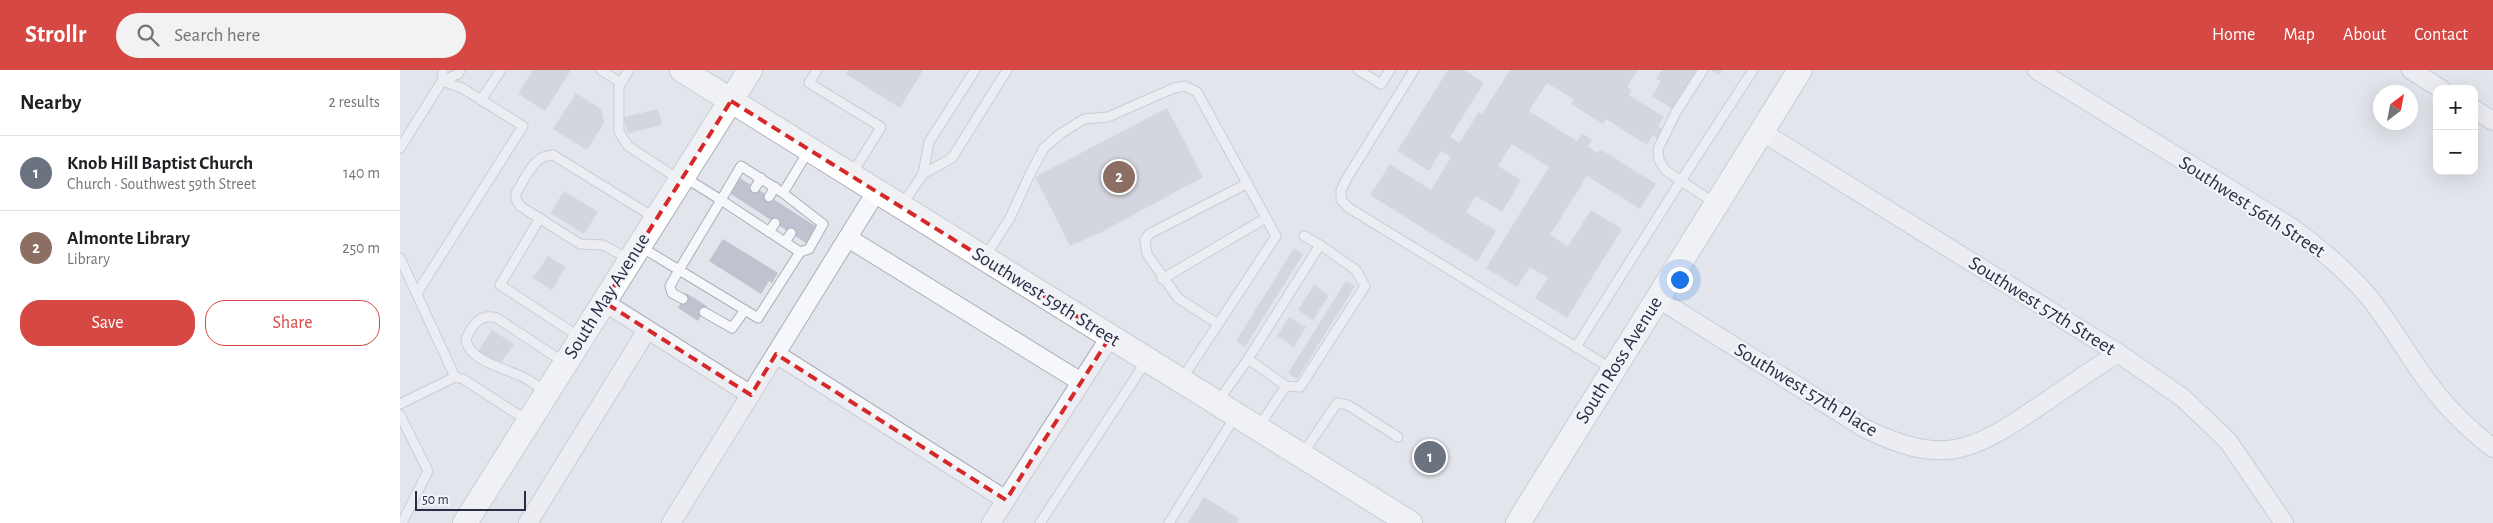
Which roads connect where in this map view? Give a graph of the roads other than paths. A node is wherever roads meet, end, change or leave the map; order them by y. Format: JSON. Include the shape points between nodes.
{"nodes":[{"id":1,"x":443,"y":70,"type":"edge"},
{"id":2,"x":460,"y":70,"type":"edge"},
{"id":3,"x":501,"y":70,"type":"edge"},
{"id":4,"x":601,"y":70,"type":"edge"},
{"id":5,"x":629,"y":70,"type":"edge"},
{"id":6,"x":682,"y":70,"type":"edge"},
{"id":7,"x":750,"y":70,"type":"edge"},
{"id":8,"x":817,"y":70,"type":"edge"},
{"id":9,"x":975,"y":70,"type":"edge"},
{"id":10,"x":1007,"y":70,"type":"edge"},
{"id":11,"x":1358,"y":70,"type":"edge"},
{"id":12,"x":1390,"y":70,"type":"edge"},
{"id":13,"x":1414,"y":70,"type":"edge"},
{"id":14,"x":1703,"y":70,"type":"edge"},
{"id":15,"x":1753,"y":70,"type":"edge"},
{"id":16,"x":1800,"y":70,"type":"edge"},
{"id":17,"x":2037,"y":70,"type":"edge"},
{"id":18,"x":2411,"y":70,"type":"edge"},
{"id":19,"x":442,"y":81,"type":"junction"},
{"id":20,"x":621,"y":83,"type":"junction"},
{"id":21,"x":2435,"y":85,"type":"edge"},
{"id":22,"x":481,"y":100,"type":"junction"},
{"id":23,"x":731,"y":101,"type":"junction"},
{"id":24,"x":2478,"y":112,"type":"edge"},
{"id":25,"x":2493,"y":121,"type":"edge"},
{"id":26,"x":1762,"y":132,"type":"junction"},
{"id":27,"x":400,"y":148,"type":"edge"},
{"id":28,"x":809,"y":150,"type":"junction"},
{"id":29,"x":923,"y":174,"type":"junction"},
{"id":30,"x":851,"y":176,"type":"junction"},
{"id":31,"x":681,"y":178,"type":"junction"},
{"id":32,"x":761,"y":178,"type":"junction"},
{"id":33,"x":1680,"y":182,"type":"junction"},
{"id":34,"x":1248,"y":183,"type":"junction"},
{"id":35,"x":775,"y":187,"type":"junction"},
{"id":36,"x":755,"y":188,"type":"dead end"},
{"id":37,"x":876,"y":192,"type":"junction"},
{"id":38,"x":787,"y":196,"type":"junction"},
{"id":39,"x":769,"y":197,"type":"dead end"},
{"id":40,"x":721,"y":200,"type":"junction"},
{"id":41,"x":745,"y":203,"type":"dead end"},
{"id":42,"x":1716,"y":205,"type":"junction"},
{"id":43,"x":785,"y":207,"type":"dead end"},
{"id":44,"x":901,"y":207,"type":"junction"},
{"id":45,"x":739,"y":212,"type":"junction"},
{"id":46,"x":760,"y":213,"type":"dead end"},
{"id":47,"x":540,"y":218,"type":"junction"},
{"id":48,"x":655,"y":218,"type":"junction"},
{"id":49,"x":1266,"y":218,"type":"junction"},
{"id":50,"x":754,"y":222,"type":"junction"},
{"id":51,"x":775,"y":223,"type":"dead end"},
{"id":52,"x":769,"y":232,"type":"junction"},
{"id":53,"x":791,"y":233,"type":"dead end"},
{"id":54,"x":1304,"y":236,"type":"dead end"},
{"id":55,"x":848,"y":238,"type":"junction"},
{"id":56,"x":785,"y":242,"type":"junction"},
{"id":57,"x":1320,"y":245,"type":"junction"},
{"id":58,"x":634,"y":252,"type":"junction"},
{"id":59,"x":800,"y":252,"type":"junction"},
{"id":60,"x":400,"y":259,"type":"edge"},
{"id":61,"x":984,"y":259,"type":"junction"},
{"id":62,"x":680,"y":270,"type":"junction"},
{"id":63,"x":1162,"y":279,"type":"junction"},
{"id":64,"x":417,"y":293,"type":"junction"},
{"id":65,"x":1657,"y":298,"type":"junction"},
{"id":66,"x":683,"y":299,"type":"dead end"},
{"id":67,"x":604,"y":302,"type":"junction"},
{"id":68,"x":745,"y":310,"type":"junction"},
{"id":69,"x":704,"y":312,"type":"dead end"},
{"id":70,"x":1218,"y":324,"type":"junction"},
{"id":71,"x":647,"y":330,"type":"junction"},
{"id":72,"x":1110,"y":336,"type":"junction"},
{"id":73,"x":581,"y":338,"type":"junction"},
{"id":74,"x":1576,"y":347,"type":"junction"},
{"id":75,"x":2118,"y":353,"type":"junction"},
{"id":76,"x":776,"y":354,"type":"junction"},
{"id":77,"x":1248,"y":359,"type":"junction"},
{"id":78,"x":1148,"y":360,"type":"junction"},
{"id":79,"x":565,"y":363,"type":"junction"},
{"id":80,"x":1612,"y":370,"type":"junction"},
{"id":81,"x":456,"y":377,"type":"junction"},
{"id":82,"x":1181,"y":381,"type":"junction"},
{"id":83,"x":1081,"y":382,"type":"junction"},
{"id":84,"x":1286,"y":386,"type":"junction"},
{"id":85,"x":547,"y":392,"type":"junction"},
{"id":86,"x":750,"y":395,"type":"junction"},
{"id":87,"x":400,"y":404,"type":"edge"},
{"id":88,"x":1226,"y":409,"type":"junction"},
{"id":89,"x":400,"y":415,"type":"edge"},
{"id":90,"x":529,"y":421,"type":"junction"},
{"id":91,"x":1258,"y":428,"type":"junction"},
{"id":92,"x":1398,"y":437,"type":"dead end"},
{"id":93,"x":2493,"y":448,"type":"edge"},
{"id":94,"x":1302,"y":456,"type":"junction"},
{"id":95,"x":1006,"y":500,"type":"junction"},
{"id":96,"x":402,"y":523,"type":"edge"},
{"id":97,"x":465,"y":523,"type":"edge"},
{"id":98,"x":528,"y":523,"type":"edge"},
{"id":99,"x":671,"y":523,"type":"edge"},
{"id":100,"x":991,"y":523,"type":"edge"},
{"id":101,"x":1040,"y":523,"type":"edge"},
{"id":102,"x":1169,"y":523,"type":"edge"},
{"id":103,"x":1410,"y":523,"type":"edge"},
{"id":104,"x":1518,"y":523,"type":"edge"},
{"id":105,"x":2284,"y":523,"type":"edge"}],
"edges":[{"from":1,"to":19,"type":"lane"},
{"from":2,"to":19,"type":"lane"},
{"from":3,"to":22,"type":"lane"},
{"from":4,"to":20,"type":"lane"},
{"from":5,"to":20,"type":"lane"},
{"from":6,"to":23,"type":"main road","name":"Southwest 59th Street"},
{"from":7,"to":23,"type":"main road","name":"South May Avenue"},
{"from":8,"to":30,"type":"lane","via":[[809,83],[881,127]]},
{"from":9,"to":29,"type":"lane","via":[[929,142]]},
{"from":10,"to":29,"type":"lane","via":[[952,158]]},
{"from":11,"to":12,"type":"lane","via":[[1381,84]]},
{"from":13,"to":74,"type":"lane","via":[[1347,178],[1341,190],[1341,200],[1349,208]]},
{"from":14,"to":33,"type":"lane","via":[[1676,112],[1658,149],[1659,160],[1665,170]]},
{"from":15,"to":33,"type":"lane"},
{"from":16,"to":26,"type":"main road","name":"South Ross Avenue"},
{"from":17,"to":93,"type":"street","name":"Southwest 56th Street","via":[[2315,245],[2372,301],[2441,399]]},
{"from":18,"to":21,"type":"street"},
{"from":19,"to":22,"type":"lane"},
{"from":19,"to":27,"type":"lane"},
{"from":20,"to":31,"type":"lane","via":[[619,132],[628,146]]},
{"from":22,"to":64,"type":"lane","via":[[523,126]]},
{"from":23,"to":28,"type":"main road","name":"Southwest 59th Street"},
{"from":23,"to":31,"type":"main road","name":"South May Avenue"},
{"from":24,"to":25,"type":"street"},
{"from":26,"to":42,"type":"main road","name":"South Ross Avenue"},
{"from":26,"to":75,"type":"street","name":"Southwest 57th Street"},
{"from":28,"to":30,"type":"main road","name":"Southwest 59th Street"},
{"from":28,"to":38,"type":"lane"},
{"from":29,"to":44,"type":"lane"},
{"from":30,"to":37,"type":"main road","name":"Southwest 59th Street"},
{"from":31,"to":40,"type":"lane"},
{"from":31,"to":48,"type":"main road","name":"South May Avenue"},
{"from":32,"to":35,"type":"lane"},
{"from":32,"to":36,"type":"lane"},
{"from":32,"to":40,"type":"lane","via":[[741,166]]},
{"from":33,"to":42,"type":"lane"},
{"from":33,"to":74,"type":"lane"},
{"from":34,"to":49,"type":"lane"},
{"from":34,"to":61,"type":"lane","via":[[1197,92],[1185,86],[1174,88],[1108,118],[1084,119],[1044,148],[1010,218]]},
{"from":34,"to":63,"type":"lane","via":[[1149,234],[1144,246]]},
{"from":35,"to":38,"type":"lane"},
{"from":35,"to":39,"type":"lane"},
{"from":37,"to":44,"type":"main road","name":"Southwest 59th Street"},
{"from":37,"to":55,"type":"street"},
{"from":38,"to":43,"type":"lane"},
{"from":38,"to":59,"type":"lane","via":[[803,214],[823,224],[809,249]]},
{"from":40,"to":45,"type":"lane"},
{"from":40,"to":62,"type":"lane"},
{"from":41,"to":45,"type":"lane"},
{"from":42,"to":65,"type":"main road","name":"South Ross Avenue"},
{"from":44,"to":61,"type":"main road","name":"Southwest 59th Street"},
{"from":45,"to":50,"type":"lane"},
{"from":46,"to":50,"type":"lane"},
{"from":47,"to":48,"type":"lane","via":[[520,206],[516,193],[537,159],[554,155]]},
{"from":47,"to":58,"type":"lane","via":[[580,244]]},
{"from":47,"to":73,"type":"lane","via":[[500,285]]},
{"from":48,"to":58,"type":"main road","name":"South May Avenue"},
{"from":49,"to":63,"type":"lane"},
{"from":49,"to":70,"type":"lane","via":[[1276,236]]},
{"from":50,"to":52,"type":"lane"},
{"from":51,"to":52,"type":"lane"},
{"from":52,"to":56,"type":"lane"},
{"from":53,"to":56,"type":"lane"},
{"from":54,"to":57,"type":"lane"},
{"from":55,"to":76,"type":"street"},
{"from":55,"to":83,"type":"street"},
{"from":56,"to":59,"type":"lane"},
{"from":57,"to":77,"type":"lane"},
{"from":57,"to":84,"type":"lane","via":[[1356,270],[1365,286],[1300,387]]},
{"from":58,"to":62,"type":"lane"},
{"from":58,"to":67,"type":"main road","name":"South May Avenue"},
{"from":59,"to":68,"type":"lane","via":[[758,318]]},
{"from":60,"to":64,"type":"lane"},
{"from":61,"to":72,"type":"main road","name":"Southwest 59th Street"},
{"from":62,"to":66,"type":"lane","via":[[670,286],[672,293]]},
{"from":62,"to":68,"type":"lane"},
{"from":63,"to":70,"type":"lane","via":[[1178,298]]},
{"from":64,"to":81,"type":"lane"},
{"from":65,"to":75,"type":"street","name":"Southwest 57th Place","via":[[1864,428],[1890,441],[1937,450],[1959,449],[1981,441]]},
{"from":65,"to":80,"type":"main road","name":"South Ross Avenue"},
{"from":67,"to":71,"type":"street"},
{"from":67,"to":73,"type":"main road","name":"South May Avenue"},
{"from":68,"to":69,"type":"lane","via":[[732,328]]},
{"from":70,"to":82,"type":"lane"},
{"from":71,"to":86,"type":"street"},
{"from":71,"to":98,"type":"street"},
{"from":72,"to":78,"type":"main road","name":"Southwest 59th Street"},
{"from":72,"to":83,"type":"street"},
{"from":73,"to":79,"type":"main road","name":"South May Avenue"},
{"from":74,"to":80,"type":"lane"},
{"from":75,"to":105,"type":"street","name":"Southwest 57th Street","via":[[2183,398],[2209,421],[2243,461]]},
{"from":76,"to":86,"type":"street"},
{"from":76,"to":95,"type":"street"},
{"from":77,"to":84,"type":"lane"},
{"from":77,"to":88,"type":"lane"},
{"from":78,"to":82,"type":"main road","name":"Southwest 59th Street"},
{"from":78,"to":101,"type":"lane"},
{"from":79,"to":85,"type":"main road","name":"South May Avenue"},
{"from":79,"to":85,"type":"lane","via":[[496,318],[488,315],[473,325],[466,339],[470,349],[501,370],[524,377]]},
{"from":80,"to":104,"type":"main road","name":"South Ross Avenue"},
{"from":81,"to":87,"type":"lane"},
{"from":81,"to":90,"type":"lane"},
{"from":82,"to":88,"type":"main road","name":"Southwest 59th Street"},
{"from":83,"to":95,"type":"street"},
{"from":84,"to":91,"type":"lane"},
{"from":85,"to":90,"type":"main road","name":"South May Avenue"},
{"from":86,"to":99,"type":"street"},
{"from":88,"to":91,"type":"main road","name":"Southwest 59th Street"},
{"from":88,"to":102,"type":"lane"},
{"from":89,"to":96,"type":"lane","via":[[428,471]]},
{"from":90,"to":97,"type":"main road","name":"South May Avenue"},
{"from":91,"to":94,"type":"main road","name":"Southwest 59th Street"},
{"from":92,"to":94,"type":"lane","via":[[1348,405],[1337,403]]},
{"from":94,"to":103,"type":"main road","name":"Southwest 59th Street"},
{"from":95,"to":100,"type":"street"}]}
